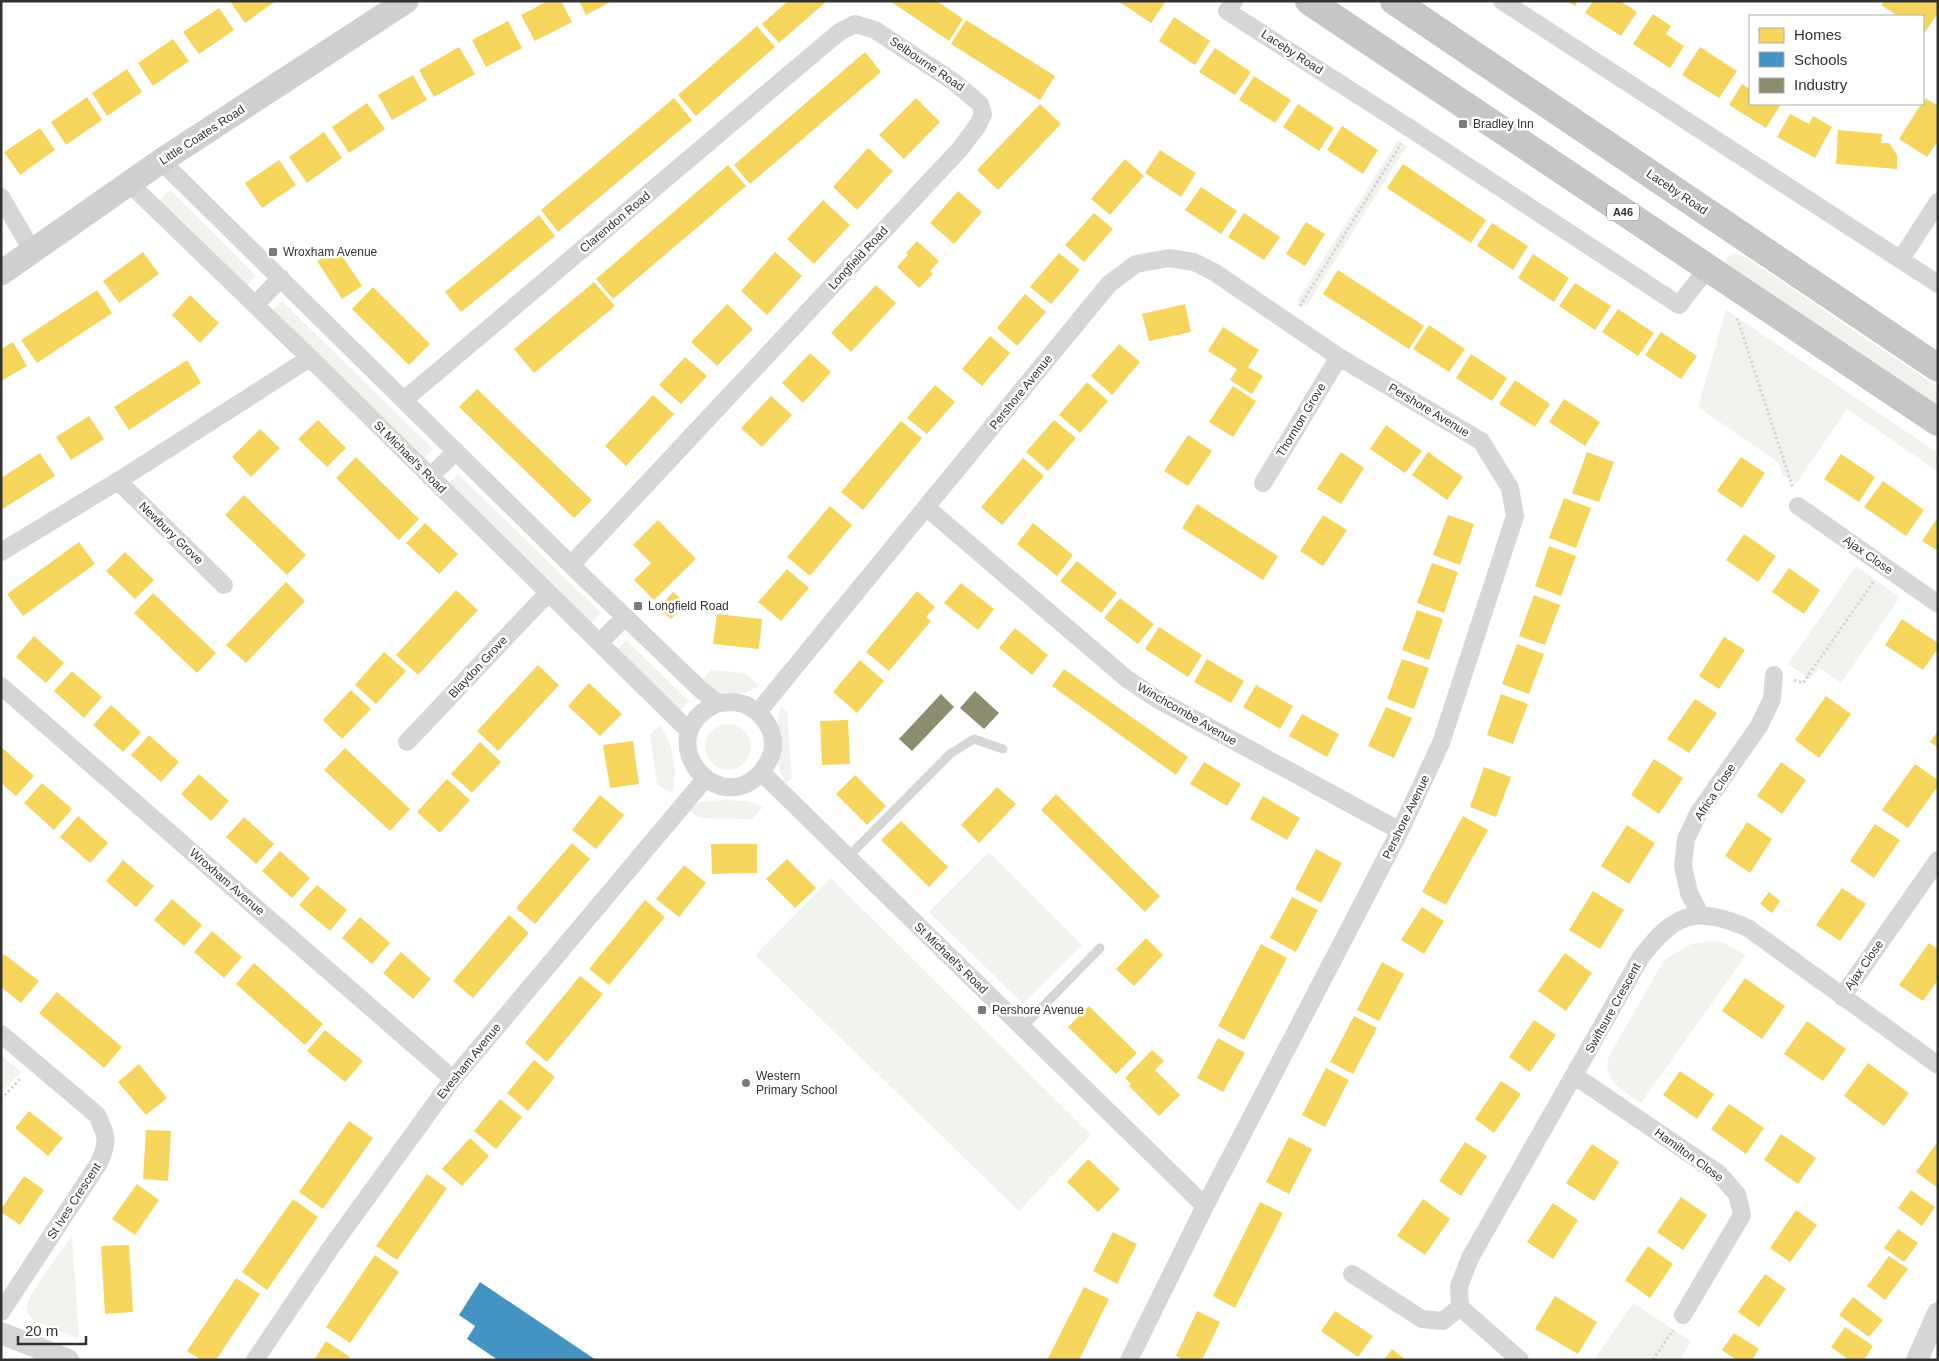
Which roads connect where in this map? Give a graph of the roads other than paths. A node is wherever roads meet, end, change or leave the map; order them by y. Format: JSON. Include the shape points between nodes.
{"nodes":[{"id":1,"x":406,"y":1,"type":"edge"},
{"id":2,"x":1234,"y":1,"type":"edge"},
{"id":3,"x":1309,"y":1,"type":"edge"},
{"id":4,"x":1502,"y":1,"type":"edge"},
{"id":5,"x":1412,"y":6,"type":"edge"},
{"id":6,"x":825,"y":44,"type":"joint"},
{"id":7,"x":960,"y":149,"type":"joint"},
{"id":8,"x":161,"y":161,"type":"junction"},
{"id":9,"x":129,"y":183,"type":"junction"},
{"id":10,"x":1,"y":197,"type":"edge"},
{"id":11,"x":1938,"y":202,"type":"edge"},
{"id":12,"x":33,"y":252,"type":"junction"},
{"id":13,"x":1901,"y":259,"type":"junction"},
{"id":14,"x":1707,"y":269,"type":"junction"},
{"id":15,"x":1,"y":273,"type":"edge"},
{"id":16,"x":281,"y":278,"type":"junction"},
{"id":17,"x":1938,"y":284,"type":"edge"},
{"id":18,"x":254,"y":305,"type":"junction"},
{"id":19,"x":1339,"y":357,"type":"junction"},
{"id":20,"x":310,"y":358,"type":"junction"},
{"id":21,"x":1938,"y":368,"type":"edge"},
{"id":22,"x":404,"y":400,"type":"junction"},
{"id":23,"x":1938,"y":422,"type":"edge"},
{"id":24,"x":456,"y":451,"type":"junction"},
{"id":25,"x":430,"y":477,"type":"junction"},
{"id":26,"x":118,"y":481,"type":"junction"},
{"id":27,"x":1263,"y":482,"type":"dead end"},
{"id":28,"x":1798,"y":506,"type":"road end"},
{"id":29,"x":927,"y":508,"type":"junction"},
{"id":30,"x":1,"y":552,"type":"edge"},
{"id":31,"x":571,"y":565,"type":"junction"},
{"id":32,"x":224,"y":585,"type":"dead end"},
{"id":33,"x":548,"y":593,"type":"junction"},
{"id":34,"x":1938,"y":604,"type":"edge"},
{"id":35,"x":625,"y":617,"type":"junction"},
{"id":36,"x":600,"y":643,"type":"junction"},
{"id":37,"x":1774,"y":675,"type":"road end"},
{"id":38,"x":1,"y":686,"type":"edge"},
{"id":39,"x":718,"y":703,"type":"junction"},
{"id":40,"x":758,"y":712,"type":"junction"},
{"id":41,"x":690,"y":731,"type":"junction"},
{"id":42,"x":407,"y":742,"type":"dead end"},
{"id":43,"x":1003,"y":749,"type":"dead end"},
{"id":44,"x":762,"y":773,"type":"junction"},
{"id":45,"x":706,"y":779,"type":"junction"},
{"id":46,"x":1400,"y":831,"type":"junction"},
{"id":47,"x":848,"y":857,"type":"junction"},
{"id":48,"x":1938,"y":860,"type":"edge"},
{"id":49,"x":1700,"y":914,"type":"junction"},
{"id":50,"x":1100,"y":948,"type":"dead end"},
{"id":51,"x":1842,"y":997,"type":"junction"},
{"id":52,"x":1022,"y":1028,"type":"junction"},
{"id":53,"x":1,"y":1034,"type":"edge"},
{"id":54,"x":1938,"y":1065,"type":"edge"},
{"id":55,"x":1575,"y":1076,"type":"junction"},
{"id":56,"x":453,"y":1079,"type":"junction"},
{"id":57,"x":1205,"y":1206,"type":"junction"},
{"id":58,"x":1352,"y":1274,"type":"dead end"},
{"id":59,"x":1460,"y":1307,"type":"junction"},
{"id":60,"x":1,"y":1312,"type":"edge"},
{"id":61,"x":1938,"y":1313,"type":"edge"},
{"id":62,"x":1683,"y":1315,"type":"road end"},
{"id":63,"x":1,"y":1333,"type":"edge"},
{"id":64,"x":68,"y":1360,"type":"edge"},
{"id":65,"x":255,"y":1360,"type":"edge"},
{"id":66,"x":1129,"y":1360,"type":"edge"},
{"id":67,"x":1520,"y":1360,"type":"edge"},
{"id":68,"x":1917,"y":1360,"type":"edge"}],
"edges":[{"from":1,"to":8,"type":"main road","name":"Little Coates Road"},
{"from":2,"to":14,"type":"street","name":"Laceby Road","via":[[1227,11],[1679,306]]},
{"from":3,"to":14,"type":"highway","number":"A46"},
{"from":4,"to":13,"type":"street"},
{"from":5,"to":21,"type":"highway","name":"Laceby Road"},
{"from":6,"to":7,"type":"street","name":"Selbourne Road","via":[[855,24],[865,26],[968,92],[980,104],[983,114]]},
{"from":6,"to":22,"type":"street","name":"Clarendon Road"},
{"from":7,"to":31,"type":"street","name":"Longfield Road"},
{"from":8,"to":9,"type":"main road","name":"Little Coates Road"},
{"from":8,"to":16,"type":"street"},
{"from":9,"to":12,"type":"main road","name":"Little Coates Road"},
{"from":9,"to":18,"type":"street","name":"St Michael's Road"},
{"from":10,"to":12,"type":"street"},
{"from":11,"to":13,"type":"street"},
{"from":12,"to":15,"type":"main road","name":"Little Coates Road"},
{"from":13,"to":17,"type":"street"},
{"from":14,"to":23,"type":"highway","number":"A46"},
{"from":16,"to":18,"type":"street"},
{"from":16,"to":22,"type":"street"},
{"from":18,"to":20,"type":"street","name":"St Michael's Road"},
{"from":19,"to":27,"type":"street","name":"Thornton Grove"},
{"from":19,"to":29,"type":"street","name":"Pershore Avenue","via":[[1214,272],[1194,262],[1169,258],[1136,264],[1109,284]]},
{"from":19,"to":46,"type":"street","name":"Pershore Avenue","via":[[1480,440],[1510,488],[1515,516],[1441,743]]},
{"from":20,"to":25,"type":"street","name":"St Michael's Road"},
{"from":20,"to":26,"type":"street"},
{"from":22,"to":24,"type":"street"},
{"from":24,"to":25,"type":"street"},
{"from":24,"to":31,"type":"street"},
{"from":25,"to":33,"type":"street","name":"St Michael's Road"},
{"from":26,"to":30,"type":"street"},
{"from":26,"to":32,"type":"street","name":"Newbury Grove"},
{"from":28,"to":34,"type":"street","name":"Ajax Close"},
{"from":29,"to":40,"type":"street","name":"Pershore Avenue"},
{"from":29,"to":46,"type":"street","name":"Winchcombe Avenue","via":[[1127,679],[1157,699]]},
{"from":31,"to":35,"type":"street"},
{"from":33,"to":36,"type":"street","name":"St Michael's Road"},
{"from":33,"to":42,"type":"street","name":"Blaydon Grove"},
{"from":35,"to":36,"type":"street"},
{"from":35,"to":39,"type":"street"},
{"from":36,"to":41,"type":"street","name":"St Michael's Road"},
{"from":37,"to":49,"type":"street","name":"Africa Close","via":[[1772,699],[1759,726],[1699,812],[1686,839],[1683,866]]},
{"from":38,"to":56,"type":"street","name":"Wroxham Avenue"},
{"from":39,"to":40,"type":"street","via":[[747,705]]},
{"from":39,"to":41,"type":"street","via":[[697,718]]},
{"from":40,"to":44,"type":"street","via":[[770,727],[773,742],[772,756]]},
{"from":41,"to":45,"type":"street","via":[[687,740],[689,755],[695,769]]},
{"from":43,"to":47,"type":"lane","via":[[974,739],[950,754]]},
{"from":44,"to":45,"type":"street","via":[[737,787],[722,786]]},
{"from":44,"to":47,"type":"street","name":"St Michael's Road"},
{"from":45,"to":56,"type":"street","name":"Evesham Avenue"},
{"from":46,"to":57,"type":"street","name":"Pershore Avenue"},
{"from":47,"to":52,"type":"street","name":"St Michael's Road"},
{"from":48,"to":51,"type":"street","name":"Ajax Close"},
{"from":49,"to":51,"type":"street","via":[[1724,918],[1748,928]]},
{"from":49,"to":55,"type":"street","name":"Swiftsure Crescent","via":[[1679,921],[1657,937],[1641,958]]},
{"from":50,"to":52,"type":"lane"},
{"from":51,"to":54,"type":"street"},
{"from":52,"to":57,"type":"street","name":"St Michael's Road"},
{"from":53,"to":60,"type":"street","name":"St Ives Crescent","via":[[97,1115],[107,1146]]},
{"from":55,"to":59,"type":"street","name":"Swiftsure Crescent","via":[[1470,1258],[1459,1286]]},
{"from":55,"to":62,"type":"street","name":"Hamilton Close","via":[[1718,1173],[1737,1194],[1742,1215]]},
{"from":56,"to":65,"type":"street","name":"Evesham Avenue","via":[[332,1246]]},
{"from":57,"to":66,"type":"street","name":"Pershore Avenue"},
{"from":58,"to":59,"type":"street","via":[[1422,1319],[1443,1321]]},
{"from":59,"to":67,"type":"street"},
{"from":61,"to":68,"type":"street"},
{"from":63,"to":64,"type":"street"}]}
